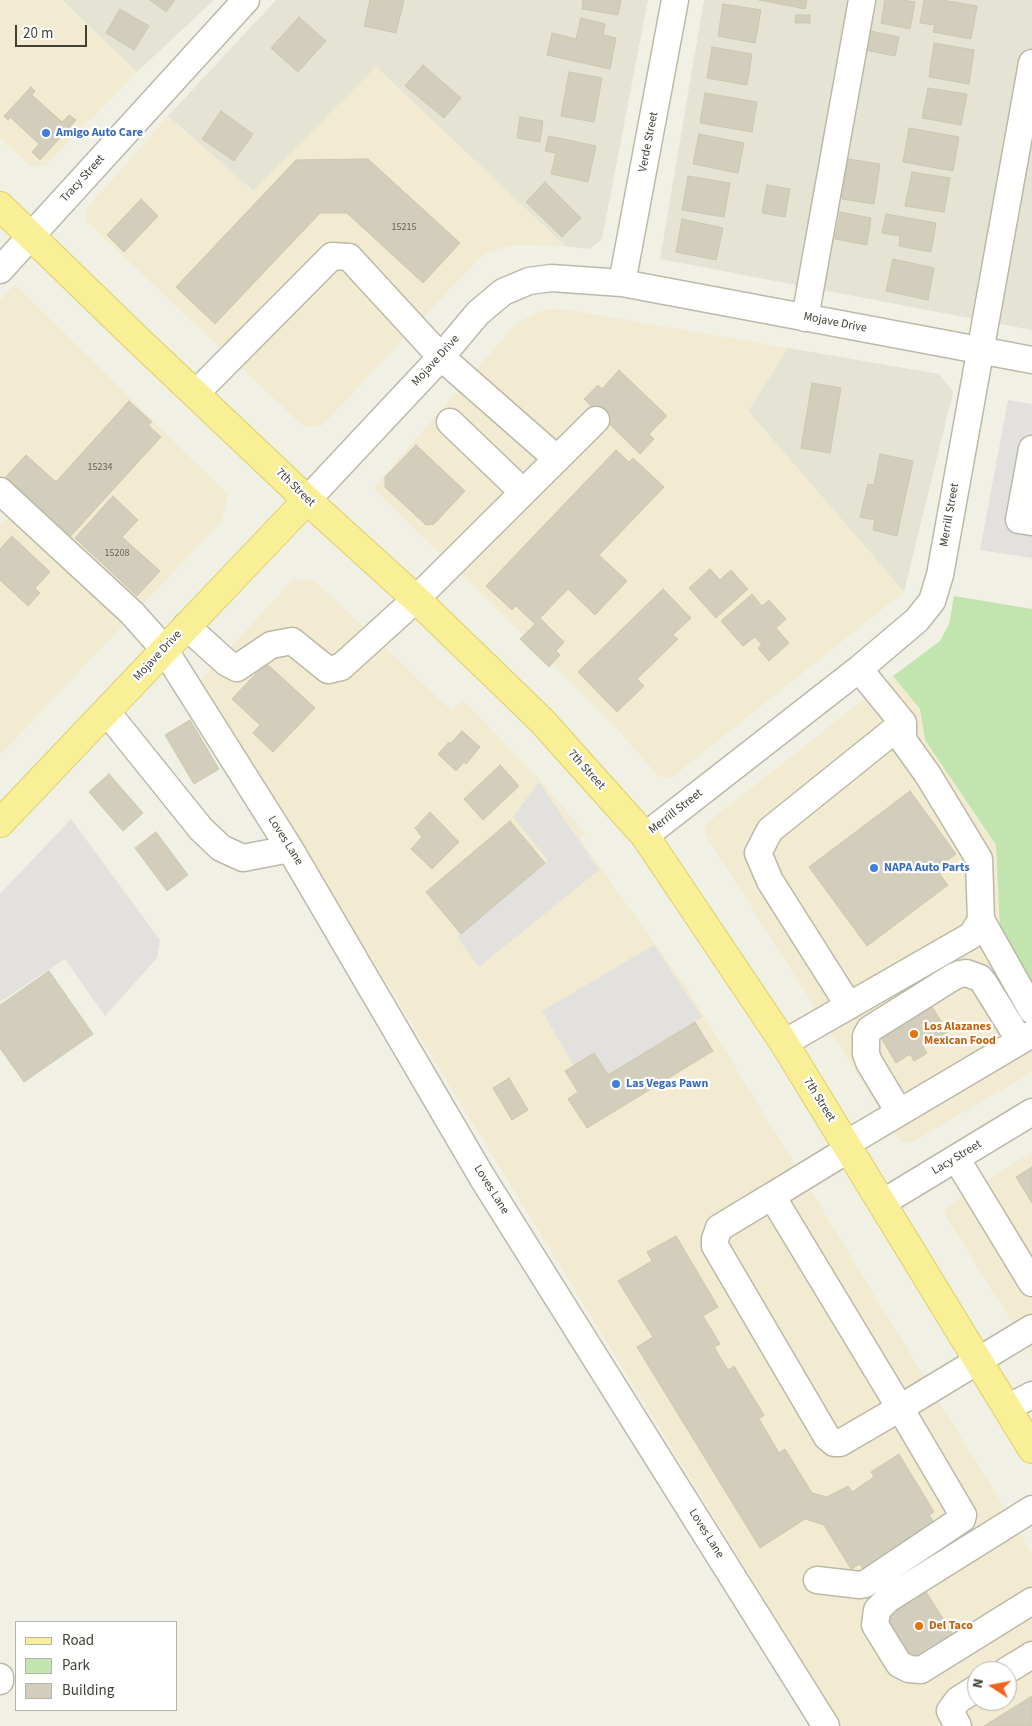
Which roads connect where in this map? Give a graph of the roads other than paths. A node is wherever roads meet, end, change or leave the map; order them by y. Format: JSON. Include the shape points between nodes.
{"nodes":[{"id":1,"x":246,"y":0,"type":"edge"},
{"id":2,"x":675,"y":0,"type":"edge"},
{"id":3,"x":862,"y":0,"type":"edge"},
{"id":4,"x":1032,"y":63,"type":"edge"},
{"id":5,"x":0,"y":206,"type":"edge"},
{"id":6,"x":32,"y":236,"type":"junction"},
{"id":7,"x":0,"y":270,"type":"edge"},
{"id":8,"x":622,"y":283,"type":"junction"},
{"id":9,"x":805,"y":318,"type":"junction"},
{"id":10,"x":980,"y":351,"type":"junction"},
{"id":11,"x":441,"y":357,"type":"junction"},
{"id":12,"x":1032,"y":360,"type":"edge"},
{"id":13,"x":196,"y":393,"type":"junction"},
{"id":14,"x":596,"y":420,"type":"dead end"},
{"id":15,"x":450,"y":422,"type":"dead end"},
{"id":16,"x":1032,"y":449,"type":"edge"},
{"id":17,"x":556,"y":458,"type":"junction"},
{"id":18,"x":0,"y":491,"type":"edge"},
{"id":19,"x":523,"y":492,"type":"junction"},
{"id":20,"x":307,"y":500,"type":"junction"},
{"id":21,"x":1032,"y":522,"type":"edge"},
{"id":22,"x":416,"y":599,"type":"junction"},
{"id":23,"x":186,"y":626,"type":"junction"},
{"id":24,"x":164,"y":649,"type":"junction"},
{"id":25,"x":860,"y":669,"type":"junction"},
{"id":26,"x":106,"y":711,"type":"junction"},
{"id":27,"x":903,"y":723,"type":"junction"},
{"id":28,"x":0,"y":823,"type":"edge"},
{"id":29,"x":645,"y":836,"type":"junction"},
{"id":30,"x":290,"y":848,"type":"junction"},
{"id":31,"x":982,"y":920,"type":"junction"},
{"id":32,"x":849,"y":1006,"type":"junction"},
{"id":33,"x":1032,"y":1010,"type":"edge"},
{"id":34,"x":1026,"y":1037,"type":"edge"},
{"id":35,"x":784,"y":1043,"type":"junction"},
{"id":36,"x":899,"y":1112,"type":"junction"},
{"id":37,"x":1032,"y":1112,"type":"edge"},
{"id":38,"x":848,"y":1147,"type":"junction"},
{"id":39,"x":956,"y":1158,"type":"junction"},
{"id":40,"x":772,"y":1196,"type":"junction"},
{"id":41,"x":882,"y":1202,"type":"junction"},
{"id":42,"x":1032,"y":1284,"type":"edge"},
{"id":43,"x":1032,"y":1328,"type":"edge"},
{"id":44,"x":978,"y":1360,"type":"junction"},
{"id":45,"x":1032,"y":1395,"type":"edge"},
{"id":46,"x":900,"y":1408,"type":"junction"},
{"id":47,"x":1007,"y":1408,"type":"junction"},
{"id":48,"x":1032,"y":1449,"type":"edge"},
{"id":49,"x":1032,"y":1509,"type":"edge"},
{"id":50,"x":817,"y":1580,"type":"dead end"},
{"id":51,"x":1032,"y":1601,"type":"edge"},
{"id":52,"x":1032,"y":1655,"type":"edge"},
{"id":53,"x":1017,"y":1664,"type":"edge"},
{"id":54,"x":0,"y":1677,"type":"edge"},
{"id":55,"x":0,"y":1681,"type":"edge"},
{"id":56,"x":967,"y":1694,"type":"edge"},
{"id":57,"x":826,"y":1726,"type":"edge"},
{"id":58,"x":958,"y":1726,"type":"edge"}],
"edges":[{"from":1,"to":6,"type":"street","name":"Tracy Street"},
{"from":2,"to":8,"type":"street","name":"Verde Street"},
{"from":3,"to":9,"type":"street"},
{"from":4,"to":10,"type":"street","name":"Merrill Street"},
{"from":5,"to":6,"type":"main road","name":"7th Street"},
{"from":6,"to":7,"type":"street","name":"Tracy Street"},
{"from":6,"to":13,"type":"main road","name":"7th Street"},
{"from":8,"to":9,"type":"street","name":"Mojave Drive"},
{"from":8,"to":11,"type":"street","name":"Mojave Drive","via":[[551,278],[529,281],[503,292],[478,313]]},
{"from":9,"to":10,"type":"street","name":"Mojave Drive"},
{"from":10,"to":12,"type":"street","name":"Mojave Drive"},
{"from":10,"to":25,"type":"street","name":"Merrill Street","via":[[940,575],[932,601],[917,620]]},
{"from":11,"to":13,"type":"street","via":[[349,256],[332,256]]},
{"from":11,"to":17,"type":"street"},
{"from":11,"to":20,"type":"street","name":"Mojave Drive"},
{"from":13,"to":20,"type":"main road","name":"7th Street"},
{"from":14,"to":17,"type":"street"},
{"from":15,"to":19,"type":"street"},
{"from":16,"to":21,"type":"street","via":[[1019,520]]},
{"from":17,"to":19,"type":"street"},
{"from":18,"to":24,"type":"street","name":"Loves Lane","via":[[132,613]]},
{"from":19,"to":22,"type":"street"},
{"from":20,"to":22,"type":"main road","name":"7th Street"},
{"from":20,"to":23,"type":"main road","name":"Mojave Drive"},
{"from":22,"to":23,"type":"street","via":[[341,667],[328,670],[292,641],[271,645],[237,668]]},
{"from":22,"to":29,"type":"main road","name":"7th Street","via":[[542,721]]},
{"from":23,"to":24,"type":"main road","name":"Mojave Drive"},
{"from":24,"to":26,"type":"main road","name":"Mojave Drive"},
{"from":24,"to":30,"type":"street","name":"Loves Lane"},
{"from":25,"to":27,"type":"street"},
{"from":25,"to":29,"type":"street","name":"Merrill Street"},
{"from":26,"to":28,"type":"main road","name":"Mojave Drive"},
{"from":26,"to":30,"type":"street","via":[[200,829],[221,848],[244,858]]},
{"from":27,"to":31,"type":"street","via":[[903,740],[979,859]]},
{"from":27,"to":32,"type":"street","via":[[770,830],[758,853],[770,881]]},
{"from":29,"to":35,"type":"main road","name":"7th Street"},
{"from":30,"to":57,"type":"street","name":"Loves Lane","via":[[482,1177]]},
{"from":31,"to":32,"type":"street","via":[[972,935]]},
{"from":31,"to":33,"type":"street"},
{"from":32,"to":35,"type":"street"},
{"from":34,"to":36,"type":"street"},
{"from":34,"to":36,"type":"street","via":[[980,978],[966,973],[953,977],[870,1029],[866,1036],[869,1062]]},
{"from":35,"to":38,"type":"main road","name":"7th Street"},
{"from":36,"to":38,"type":"street"},
{"from":37,"to":39,"type":"street","name":"Lacy Street"},
{"from":38,"to":40,"type":"street"},
{"from":38,"to":41,"type":"main road","name":"7th Street"},
{"from":39,"to":41,"type":"street","name":"Lacy Street"},
{"from":39,"to":42,"type":"street"},
{"from":40,"to":46,"type":"street"},
{"from":40,"to":46,"type":"street","via":[[719,1228],[715,1246],[827,1437],[834,1443],[840,1443]]},
{"from":41,"to":44,"type":"main road","name":"7th Street"},
{"from":43,"to":44,"type":"street"},
{"from":44,"to":46,"type":"street"},
{"from":44,"to":47,"type":"main road","name":"7th Street"},
{"from":45,"to":47,"type":"street"},
{"from":46,"to":50,"type":"street","via":[[963,1514],[962,1519],[865,1584]]},
{"from":47,"to":48,"type":"main road","name":"7th Street"},
{"from":49,"to":51,"type":"street","via":[[888,1599],[877,1610],[875,1625],[899,1664],[921,1670]]},
{"from":52,"to":53,"type":"street"},
{"from":54,"to":55,"type":"street"},
{"from":56,"to":58,"type":"street","via":[[950,1711]]}]}
